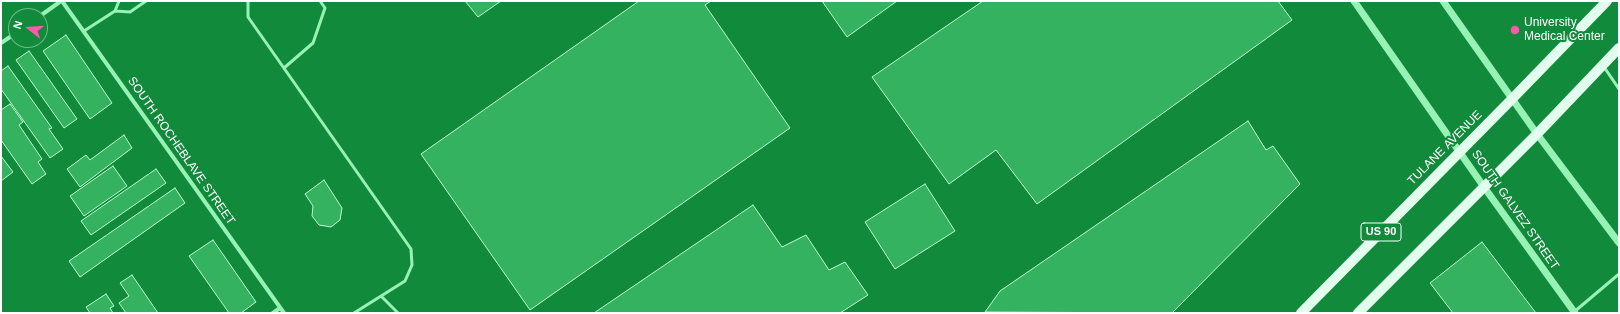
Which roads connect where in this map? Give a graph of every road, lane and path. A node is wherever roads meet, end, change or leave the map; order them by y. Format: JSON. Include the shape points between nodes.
{"nodes":[{"id":1,"x":62,"y":1,"type":"edge"},
{"id":2,"x":119,"y":1,"type":"edge"},
{"id":3,"x":146,"y":1,"type":"edge"},
{"id":4,"x":248,"y":1,"type":"edge"},
{"id":5,"x":320,"y":1,"type":"edge"},
{"id":6,"x":1354,"y":1,"type":"edge"},
{"id":7,"x":1443,"y":1,"type":"edge"},
{"id":8,"x":1607,"y":1,"type":"edge"},
{"id":9,"x":48,"y":11,"type":"edge"},
{"id":10,"x":115,"y":11,"type":"junction"},
{"id":11,"x":84,"y":31,"type":"junction"},
{"id":12,"x":1619,"y":48,"type":"edge"},
{"id":13,"x":1603,"y":65,"type":"junction"},
{"id":14,"x":284,"y":68,"type":"junction"},
{"id":15,"x":1619,"y":89,"type":"edge"},
{"id":16,"x":1512,"y":100,"type":"junction"},
{"id":17,"x":1536,"y":134,"type":"junction"},
{"id":18,"x":1460,"y":151,"type":"junction"},
{"id":19,"x":1484,"y":187,"type":"junction"},
{"id":20,"x":1619,"y":243,"type":"edge"},
{"id":21,"x":1619,"y":274,"type":"edge"},
{"id":22,"x":381,"y":296,"type":"junction"},
{"id":23,"x":280,"y":308,"type":"junction"},
{"id":24,"x":273,"y":313,"type":"edge"},
{"id":25,"x":284,"y":313,"type":"edge"},
{"id":26,"x":354,"y":313,"type":"edge"},
{"id":27,"x":398,"y":313,"type":"edge"},
{"id":28,"x":1301,"y":313,"type":"edge"},
{"id":29,"x":1358,"y":313,"type":"edge"},
{"id":30,"x":1574,"y":313,"type":"edge"}],
"edges":[{"from":1,"to":9,"type":"street"},
{"from":1,"to":11,"type":"street","name":"SOUTH ROCHEBLAVE STREET"},
{"from":2,"to":10,"type":"lane"},
{"from":3,"to":10,"type":"lane","via":[[130,12]]},
{"from":4,"to":14,"type":"lane","via":[[248,17]]},
{"from":5,"to":14,"type":"lane","via":[[325,8],[313,43]]},
{"from":6,"to":18,"type":"street","name":"SOUTH GALVEZ STREET"},
{"from":7,"to":16,"type":"street"},
{"from":8,"to":16,"type":"main road","name":"TULANE AVENUE","number":"US 90"},
{"from":10,"to":11,"type":"lane"},
{"from":11,"to":23,"type":"street","name":"SOUTH ROCHEBLAVE STREET"},
{"from":12,"to":13,"type":"main road"},
{"from":13,"to":15,"type":"lane"},
{"from":13,"to":17,"type":"main road"},
{"from":14,"to":22,"type":"lane","via":[[411,249],[412,265],[406,280]]},
{"from":16,"to":17,"type":"street"},
{"from":16,"to":18,"type":"main road","name":"TULANE AVENUE","number":"US 90"},
{"from":17,"to":19,"type":"main road"},
{"from":17,"to":20,"type":"street"},
{"from":18,"to":19,"type":"street","name":"SOUTH GALVEZ STREET"},
{"from":18,"to":28,"type":"main road","name":"TULANE AVENUE","number":"US 90"},
{"from":19,"to":29,"type":"main road"},
{"from":19,"to":30,"type":"street","name":"SOUTH GALVEZ STREET"},
{"from":21,"to":30,"type":"lane"},
{"from":22,"to":26,"type":"lane"},
{"from":22,"to":27,"type":"lane"},
{"from":23,"to":24,"type":"street"},
{"from":23,"to":25,"type":"street","name":"SOUTH ROCHEBLAVE STREET"}]}
